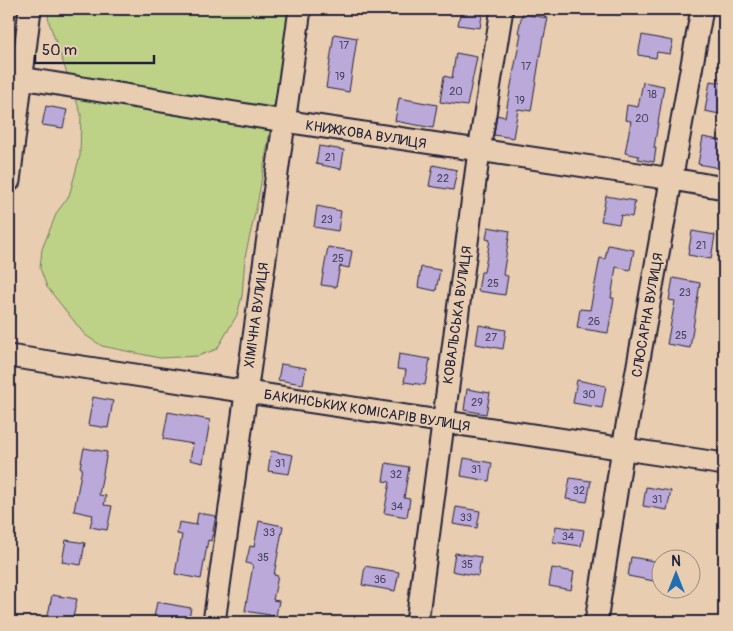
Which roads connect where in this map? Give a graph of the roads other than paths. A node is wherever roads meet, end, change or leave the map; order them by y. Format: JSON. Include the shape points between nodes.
{"nodes":[{"id":1,"x":30,"y":9,"type":"edge"},
{"id":2,"x":300,"y":9,"type":"edge"},
{"id":3,"x":502,"y":9,"type":"edge"},
{"id":4,"x":702,"y":9,"type":"edge"},
{"id":5,"x":15,"y":77,"type":"edge"},
{"id":6,"x":284,"y":121,"type":"junction"},
{"id":7,"x":478,"y":151,"type":"junction"},
{"id":8,"x":672,"y":179,"type":"junction"},
{"id":9,"x":9,"y":181,"type":"edge"},
{"id":10,"x":724,"y":188,"type":"edge"},
{"id":11,"x":9,"y":356,"type":"edge"},
{"id":12,"x":245,"y":391,"type":"junction"},
{"id":13,"x":442,"y":421,"type":"junction"},
{"id":14,"x":623,"y":448,"type":"junction"},
{"id":15,"x":724,"y":464,"type":"edge"},
{"id":16,"x":214,"y":622,"type":"edge"},
{"id":17,"x":417,"y":622,"type":"edge"},
{"id":18,"x":596,"y":622,"type":"edge"}],
"edges":[{"from":1,"to":5,"type":"street"},
{"from":2,"to":6,"type":"street","name":"ХІМІЧНА ВУЛИЦЯ"},
{"from":3,"to":7,"type":"street","name":"КОВАЛЬСЬКА ВУЛИЦЯ"},
{"from":4,"to":8,"type":"street","name":"СЛЮСАРНА ВУЛИЦЯ"},
{"from":5,"to":6,"type":"street","name":"КНИЖКОВА ВУЛИЦЯ"},
{"from":5,"to":9,"type":"street"},
{"from":6,"to":7,"type":"street","name":"КНИЖКОВА ВУЛИЦЯ"},
{"from":6,"to":12,"type":"street","name":"ХІМІЧНА ВУЛИЦЯ"},
{"from":7,"to":8,"type":"street","name":"КНИЖКОВА ВУЛИЦЯ"},
{"from":7,"to":13,"type":"street","name":"КОВАЛЬСЬКА ВУЛИЦЯ"},
{"from":8,"to":10,"type":"street","name":"КНИЖКОВА ВУЛИЦЯ"},
{"from":8,"to":14,"type":"street","name":"СЛЮСАРНА ВУЛИЦЯ"},
{"from":11,"to":12,"type":"street","name":"БАКИНСЬКИХ КОМІСАРІВ ВУЛИЦЯ"},
{"from":12,"to":13,"type":"street","name":"БАКИНСЬКИХ КОМІСАРІВ ВУЛИЦЯ"},
{"from":12,"to":16,"type":"street","name":"ХІМІЧНА ВУЛИЦЯ"},
{"from":13,"to":14,"type":"street","name":"БАКИНСЬКИХ КОМІСАРІВ ВУЛИЦЯ"},
{"from":13,"to":17,"type":"street","name":"КОВАЛЬСЬКА ВУЛИЦЯ"},
{"from":14,"to":15,"type":"street","name":"БАКИНСЬКИХ КОМІСАРІВ ВУЛИЦЯ"},
{"from":14,"to":18,"type":"street","name":"СЛЮСАРНА ВУЛИЦЯ"}]}
